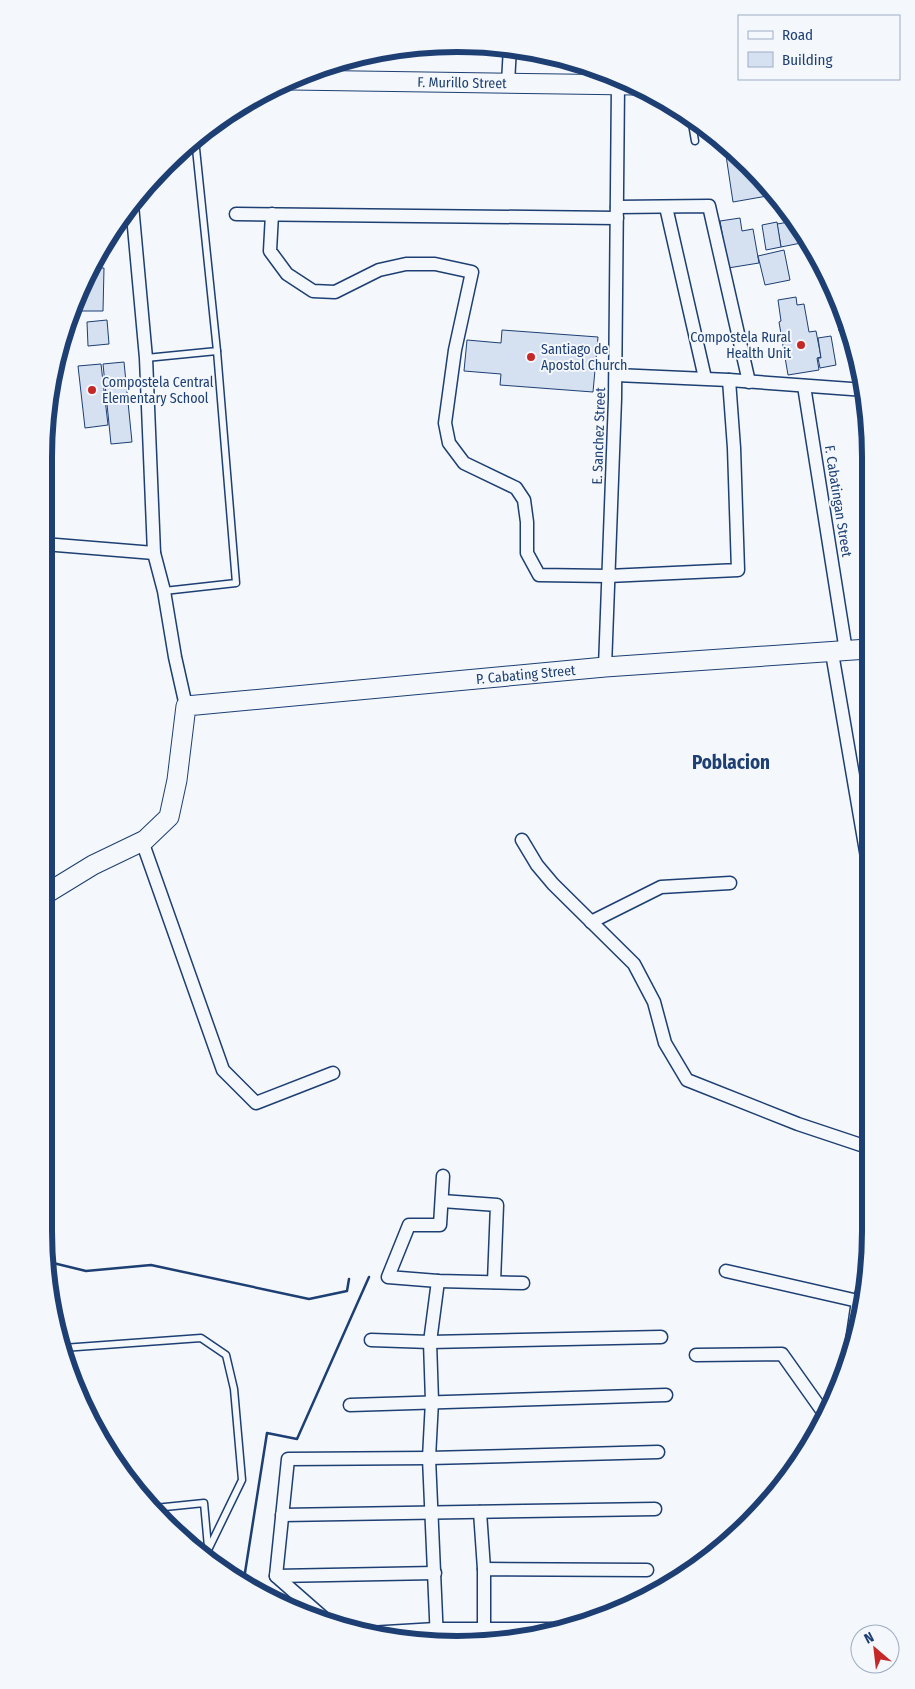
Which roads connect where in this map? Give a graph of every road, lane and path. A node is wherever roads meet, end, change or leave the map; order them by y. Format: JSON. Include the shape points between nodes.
{"nodes":[{"id":1,"x":510,"y":56,"type":"edge"},
{"id":2,"x":310,"y":80,"type":"edge"},
{"id":3,"x":508,"y":83,"type":"junction"},
{"id":4,"x":616,"y":85,"type":"edge"},
{"id":5,"x":626,"y":89,"type":"edge"},
{"id":6,"x":693,"y":128,"type":"edge"},
{"id":7,"x":695,"y":141,"type":"dead end"},
{"id":8,"x":196,"y":148,"type":"edge"},
{"id":9,"x":666,"y":207,"type":"junction"},
{"id":10,"x":617,"y":213,"type":"junction"},
{"id":11,"x":236,"y":214,"type":"dead end"},
{"id":12,"x":272,"y":214,"type":"junction"},
{"id":13,"x":133,"y":215,"type":"edge"},
{"id":14,"x":216,"y":351,"type":"junction"},
{"id":15,"x":146,"y":358,"type":"junction"},
{"id":16,"x":616,"y":375,"type":"junction"},
{"id":17,"x":705,"y":378,"type":"junction"},
{"id":18,"x":729,"y":380,"type":"junction"},
{"id":19,"x":749,"y":382,"type":"junction"},
{"id":20,"x":804,"y":386,"type":"junction"},
{"id":21,"x":857,"y":389,"type":"edge"},
{"id":22,"x":52,"y":545,"type":"edge"},
{"id":23,"x":154,"y":553,"type":"junction"},
{"id":24,"x":608,"y":576,"type":"junction"},
{"id":25,"x":164,"y":591,"type":"junction"},
{"id":26,"x":862,"y":650,"type":"edge"},
{"id":27,"x":839,"y":652,"type":"junction"},
{"id":28,"x":605,"y":667,"type":"junction"},
{"id":29,"x":186,"y":706,"type":"junction"},
{"id":30,"x":862,"y":818,"type":"edge"},
{"id":31,"x":522,"y":840,"type":"dead end"},
{"id":32,"x":142,"y":842,"type":"junction"},
{"id":33,"x":730,"y":883,"type":"dead end"},
{"id":34,"x":52,"y":890,"type":"edge"},
{"id":35,"x":591,"y":922,"type":"junction"},
{"id":36,"x":333,"y":1073,"type":"dead end"},
{"id":37,"x":862,"y":1145,"type":"edge"},
{"id":38,"x":443,"y":1176,"type":"dead end"},
{"id":39,"x":442,"y":1201,"type":"junction"},
{"id":40,"x":726,"y":1271,"type":"dead end"},
{"id":41,"x":438,"y":1281,"type":"junction"},
{"id":42,"x":494,"y":1282,"type":"junction"},
{"id":43,"x":523,"y":1283,"type":"dead end"},
{"id":44,"x":857,"y":1301,"type":"edge"},
{"id":45,"x":661,"y":1337,"type":"dead end"},
{"id":46,"x":371,"y":1340,"type":"dead end"},
{"id":47,"x":430,"y":1342,"type":"junction"},
{"id":48,"x":70,"y":1348,"type":"edge"},
{"id":49,"x":696,"y":1355,"type":"dead end"},
{"id":50,"x":666,"y":1395,"type":"dead end"},
{"id":51,"x":432,"y":1401,"type":"junction"},
{"id":52,"x":350,"y":1405,"type":"dead end"},
{"id":53,"x":822,"y":1409,"type":"edge"},
{"id":54,"x":658,"y":1452,"type":"dead end"},
{"id":55,"x":429,"y":1458,"type":"junction"},
{"id":56,"x":161,"y":1507,"type":"edge"},
{"id":57,"x":655,"y":1509,"type":"dead end"},
{"id":58,"x":480,"y":1512,"type":"junction"},
{"id":59,"x":431,"y":1513,"type":"junction"},
{"id":60,"x":282,"y":1515,"type":"junction"},
{"id":61,"x":208,"y":1550,"type":"joint"},
{"id":62,"x":484,"y":1570,"type":"junction"},
{"id":63,"x":647,"y":1570,"type":"dead end"},
{"id":64,"x":435,"y":1573,"type":"junction"},
{"id":65,"x":276,"y":1576,"type":"junction"},
{"id":66,"x":314,"y":1610,"type":"edge"},
{"id":67,"x":484,"y":1629,"type":"junction"},
{"id":68,"x":537,"y":1629,"type":"edge"},
{"id":69,"x":410,"y":1634,"type":"edge"},
{"id":70,"x":437,"y":1634,"type":"edge"}],
"edges":[{"from":1,"to":3,"type":"street"},
{"from":2,"to":3,"type":"street","name":"F. Murillo Street"},
{"from":3,"to":4,"type":"street","name":"F. Murillo Street"},
{"from":5,"to":10,"type":"street","name":"E. Sanchez Street"},
{"from":6,"to":7,"type":"lane"},
{"from":8,"to":14,"type":"lane"},
{"from":9,"to":10,"type":"street"},
{"from":9,"to":17,"type":"street"},
{"from":9,"to":19,"type":"street","via":[[709,206]]},
{"from":10,"to":12,"type":"street"},
{"from":10,"to":16,"type":"street","name":"E. Sanchez Street"},
{"from":11,"to":12,"type":"street"},
{"from":12,"to":24,"type":"street","via":[[270,251],[287,274],[313,292],[335,292],[379,270],[406,264],[436,264],[472,272],[455,350],[445,423],[449,442],[464,463],[516,488],[524,500],[528,522],[527,553],[539,575]]},
{"from":13,"to":15,"type":"street"},
{"from":14,"to":15,"type":"lane"},
{"from":14,"to":25,"type":"lane","via":[[236,583]]},
{"from":15,"to":23,"type":"street"},
{"from":16,"to":17,"type":"street"},
{"from":16,"to":24,"type":"street","name":"E. Sanchez Street"},
{"from":17,"to":18,"type":"street"},
{"from":18,"to":19,"type":"street"},
{"from":18,"to":24,"type":"street","via":[[738,570]]},
{"from":19,"to":20,"type":"street"},
{"from":20,"to":21,"type":"street"},
{"from":20,"to":27,"type":"street","name":"F. Cabatingan Street"},
{"from":22,"to":23,"type":"street"},
{"from":23,"to":25,"type":"street"},
{"from":24,"to":28,"type":"street","name":"E. Sanchez Street"},
{"from":25,"to":29,"type":"street"},
{"from":26,"to":27,"type":"street","name":"P. Cabating Street"},
{"from":27,"to":28,"type":"street","name":"P. Cabating Street"},
{"from":27,"to":30,"type":"street","name":"F. Cabatingan Street"},
{"from":28,"to":29,"type":"street","name":"P. Cabating Street"},
{"from":29,"to":32,"type":"street","via":[[169,817]]},
{"from":31,"to":35,"type":"street","via":[[542,872]]},
{"from":32,"to":34,"type":"street","via":[[93,865]]},
{"from":32,"to":36,"type":"street","via":[[224,1070],[256,1103]]},
{"from":33,"to":35,"type":"street","via":[[661,887]]},
{"from":35,"to":37,"type":"street","via":[[634,964],[654,1002],[665,1043],[687,1080]]},
{"from":38,"to":39,"type":"street"},
{"from":39,"to":41,"type":"street","via":[[440,1225],[409,1225],[388,1277]]},
{"from":39,"to":42,"type":"street","via":[[497,1205]]},
{"from":40,"to":44,"type":"street"},
{"from":41,"to":42,"type":"street"},
{"from":41,"to":47,"type":"street"},
{"from":42,"to":43,"type":"street"},
{"from":45,"to":47,"type":"street"},
{"from":46,"to":47,"type":"street"},
{"from":47,"to":51,"type":"street"},
{"from":48,"to":61,"type":"lane","via":[[201,1338],[226,1354],[234,1389],[242,1480]]},
{"from":49,"to":53,"type":"street","via":[[782,1354]]},
{"from":50,"to":51,"type":"street"},
{"from":51,"to":52,"type":"street"},
{"from":51,"to":55,"type":"street"},
{"from":54,"to":55,"type":"street"},
{"from":55,"to":59,"type":"street"},
{"from":55,"to":60,"type":"street","via":[[288,1459]]},
{"from":56,"to":61,"type":"lane","via":[[204,1503]]},
{"from":57,"to":58,"type":"street"},
{"from":58,"to":59,"type":"street"},
{"from":58,"to":62,"type":"street"},
{"from":59,"to":60,"type":"street"},
{"from":59,"to":64,"type":"street"},
{"from":60,"to":65,"type":"street"},
{"from":62,"to":63,"type":"street"},
{"from":62,"to":67,"type":"street"},
{"from":64,"to":65,"type":"street"},
{"from":64,"to":70,"type":"street"},
{"from":65,"to":66,"type":"street"},
{"from":67,"to":68,"type":"street"},
{"from":67,"to":70,"type":"street"},
{"from":69,"to":70,"type":"street"}]}
